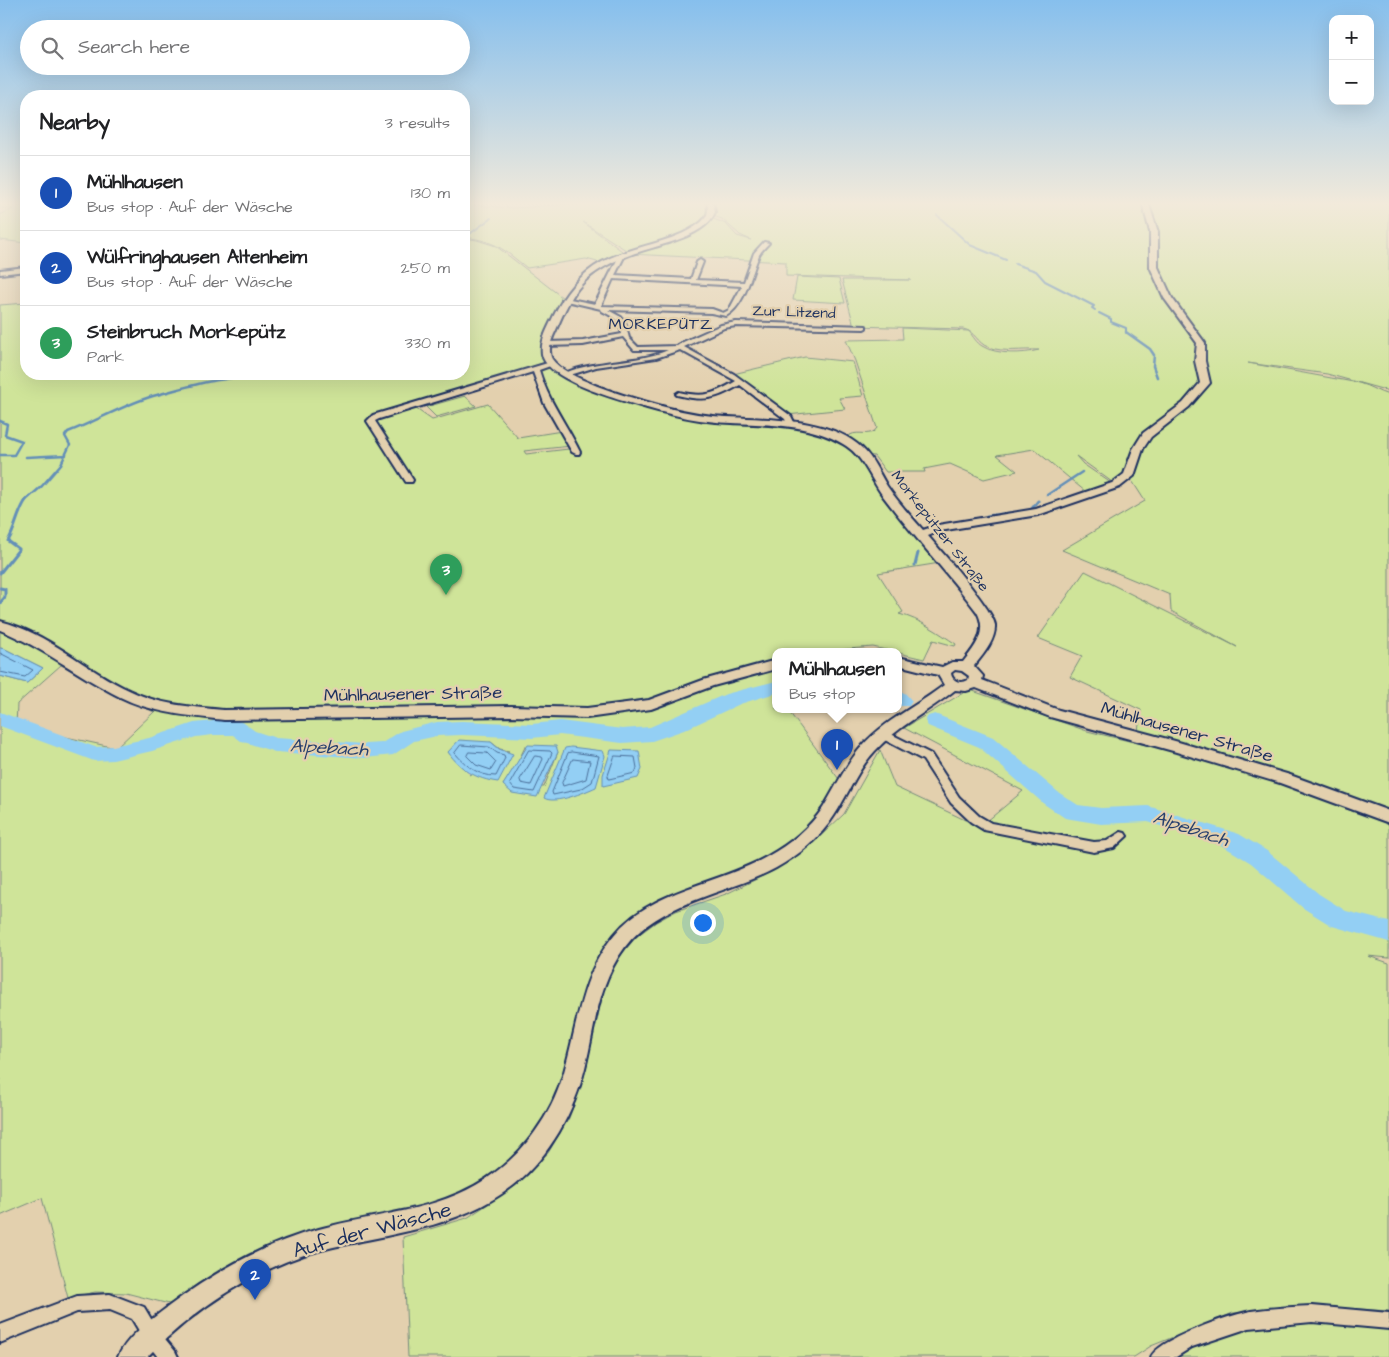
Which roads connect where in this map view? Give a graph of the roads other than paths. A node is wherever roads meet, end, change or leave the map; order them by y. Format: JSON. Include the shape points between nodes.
{"nodes":[{"id":1,"x":604,"y":265,"type":"edge"},
{"id":2,"x":618,"y":265,"type":"edge"},
{"id":3,"x":699,"y":265,"type":"edge"},
{"id":4,"x":753,"y":265,"type":"edge"},
{"id":5,"x":1154,"y":265,"type":"edge"},
{"id":6,"x":20,"y":270,"type":"edge"},
{"id":7,"x":0,"y":272,"type":"edge"},
{"id":8,"x":613,"y":277,"type":"junction"},
{"id":9,"x":693,"y":281,"type":"junction"},
{"id":10,"x":746,"y":284,"type":"junction"},
{"id":11,"x":565,"y":300,"type":"junction"},
{"id":12,"x":600,"y":308,"type":"junction"},
{"id":13,"x":724,"y":315,"type":"junction"},
{"id":14,"x":723,"y":326,"type":"junction"},
{"id":15,"x":864,"y":327,"type":"dead end"},
{"id":16,"x":626,"y":334,"type":"junction"},
{"id":17,"x":546,"y":344,"type":"junction"},
{"id":18,"x":681,"y":348,"type":"junction"},
{"id":19,"x":551,"y":364,"type":"junction"},
{"id":20,"x":536,"y":370,"type":"junction"},
{"id":21,"x":567,"y":374,"type":"junction"},
{"id":22,"x":740,"y":382,"type":"junction"},
{"id":23,"x":679,"y":394,"type":"dead end"},
{"id":24,"x":791,"y":424,"type":"junction"},
{"id":25,"x":576,"y":452,"type":"dead end"},
{"id":26,"x":409,"y":480,"type":"dead end"},
{"id":27,"x":921,"y":534,"type":"junction"},
{"id":28,"x":0,"y":625,"type":"edge"},
{"id":29,"x":902,"y":662,"type":"edge"},
{"id":30,"x":772,"y":665,"type":"edge"},
{"id":31,"x":966,"y":668,"type":"junction"},
{"id":32,"x":948,"y":678,"type":"junction"},
{"id":33,"x":975,"y":682,"type":"junction"},
{"id":34,"x":883,"y":734,"type":"junction"},
{"id":35,"x":1389,"y":817,"type":"edge"},
{"id":36,"x":1121,"y":836,"type":"dead end"},
{"id":37,"x":1389,"y":1321,"type":"edge"},
{"id":38,"x":0,"y":1334,"type":"edge"},
{"id":39,"x":150,"y":1335,"type":"junction"},
{"id":40,"x":130,"y":1357,"type":"edge"},
{"id":41,"x":169,"y":1357,"type":"edge"},
{"id":42,"x":1160,"y":1357,"type":"edge"}],
"edges":[{"from":1,"to":11,"type":"street","via":[[575,285]]},
{"from":2,"to":8,"type":"street"},
{"from":3,"to":9,"type":"street"},
{"from":4,"to":10,"type":"street"},
{"from":5,"to":27,"type":"street","via":[[1178,314],[1201,343],[1200,361],[1205,384],[1186,405],[1147,435],[1128,476],[1116,485],[1038,512],[938,528]]},
{"from":6,"to":7,"type":"street"},
{"from":8,"to":9,"type":"street"},
{"from":8,"to":12,"type":"street"},
{"from":9,"to":10,"type":"street"},
{"from":10,"to":13,"type":"street","via":[[731,311]]},
{"from":11,"to":12,"type":"street"},
{"from":11,"to":17,"type":"street"},
{"from":12,"to":13,"type":"street","via":[[712,311]]},
{"from":12,"to":16,"type":"street","via":[[619,318]]},
{"from":13,"to":14,"type":"street"},
{"from":14,"to":15,"type":"street","name":"Zur Litzend","via":[[746,322]]},
{"from":14,"to":18,"type":"street","name":"Zur Litzend","via":[[685,343]]},
{"from":16,"to":17,"type":"street","via":[[583,343]]},
{"from":16,"to":18,"type":"street","via":[[636,349]]},
{"from":17,"to":19,"type":"street","via":[[546,355]]},
{"from":18,"to":21,"type":"street","name":"Zur Litzend","via":[[656,356],[593,365]]},
{"from":18,"to":22,"type":"street"},
{"from":19,"to":20,"type":"street"},
{"from":19,"to":21,"type":"street","name":"Morkepützer Straße"},
{"from":20,"to":25,"type":"street","via":[[547,404]]},
{"from":20,"to":26,"type":"street","via":[[371,421]]},
{"from":21,"to":24,"type":"street","name":"Morkepützer Straße","via":[[609,392],[698,418]]},
{"from":22,"to":23,"type":"street","via":[[710,398],[698,399]]},
{"from":22,"to":24,"type":"street","via":[[788,418]]},
{"from":24,"to":27,"type":"street","name":"Morkepützer Straße","via":[[826,433],[857,449],[884,490]]},
{"from":27,"to":31,"type":"street","name":"Morkepützer Straße","via":[[987,619],[989,631],[985,641]]},
{"from":28,"to":30,"type":"street","name":"Mühlhausener Straße","via":[[58,652],[125,694],[182,711],[254,715],[588,713],[651,704],[708,683]]},
{"from":29,"to":32,"type":"street"},
{"from":31,"to":32,"type":"street","via":[[952,666]]},
{"from":31,"to":33,"type":"street","via":[[976,676]]},
{"from":32,"to":33,"type":"street","via":[[966,687]]},
{"from":32,"to":34,"type":"street","name":"Auf der Wäsche"},
{"from":33,"to":35,"type":"street","name":"Mühlhausener Straße","via":[[1055,714],[1286,779]]},
{"from":34,"to":36,"type":"street","via":[[927,757],[955,800],[988,827],[1094,847],[1110,845]]},
{"from":34,"to":39,"type":"street","name":"Auf der Wäsche","via":[[853,768],[822,822],[794,847],[742,879],[653,912],[622,937],[598,975],[571,1080],[554,1122],[532,1154],[497,1185],[461,1206],[416,1220],[315,1241],[266,1260],[201,1297]]},
{"from":37,"to":42,"type":"street","via":[[1312,1314],[1249,1320],[1188,1340]]},
{"from":38,"to":39,"type":"street","via":[[77,1304],[110,1302],[138,1313]]},
{"from":39,"to":40,"type":"street","name":"Auf der Wäsche"},
{"from":39,"to":41,"type":"street"}]}
